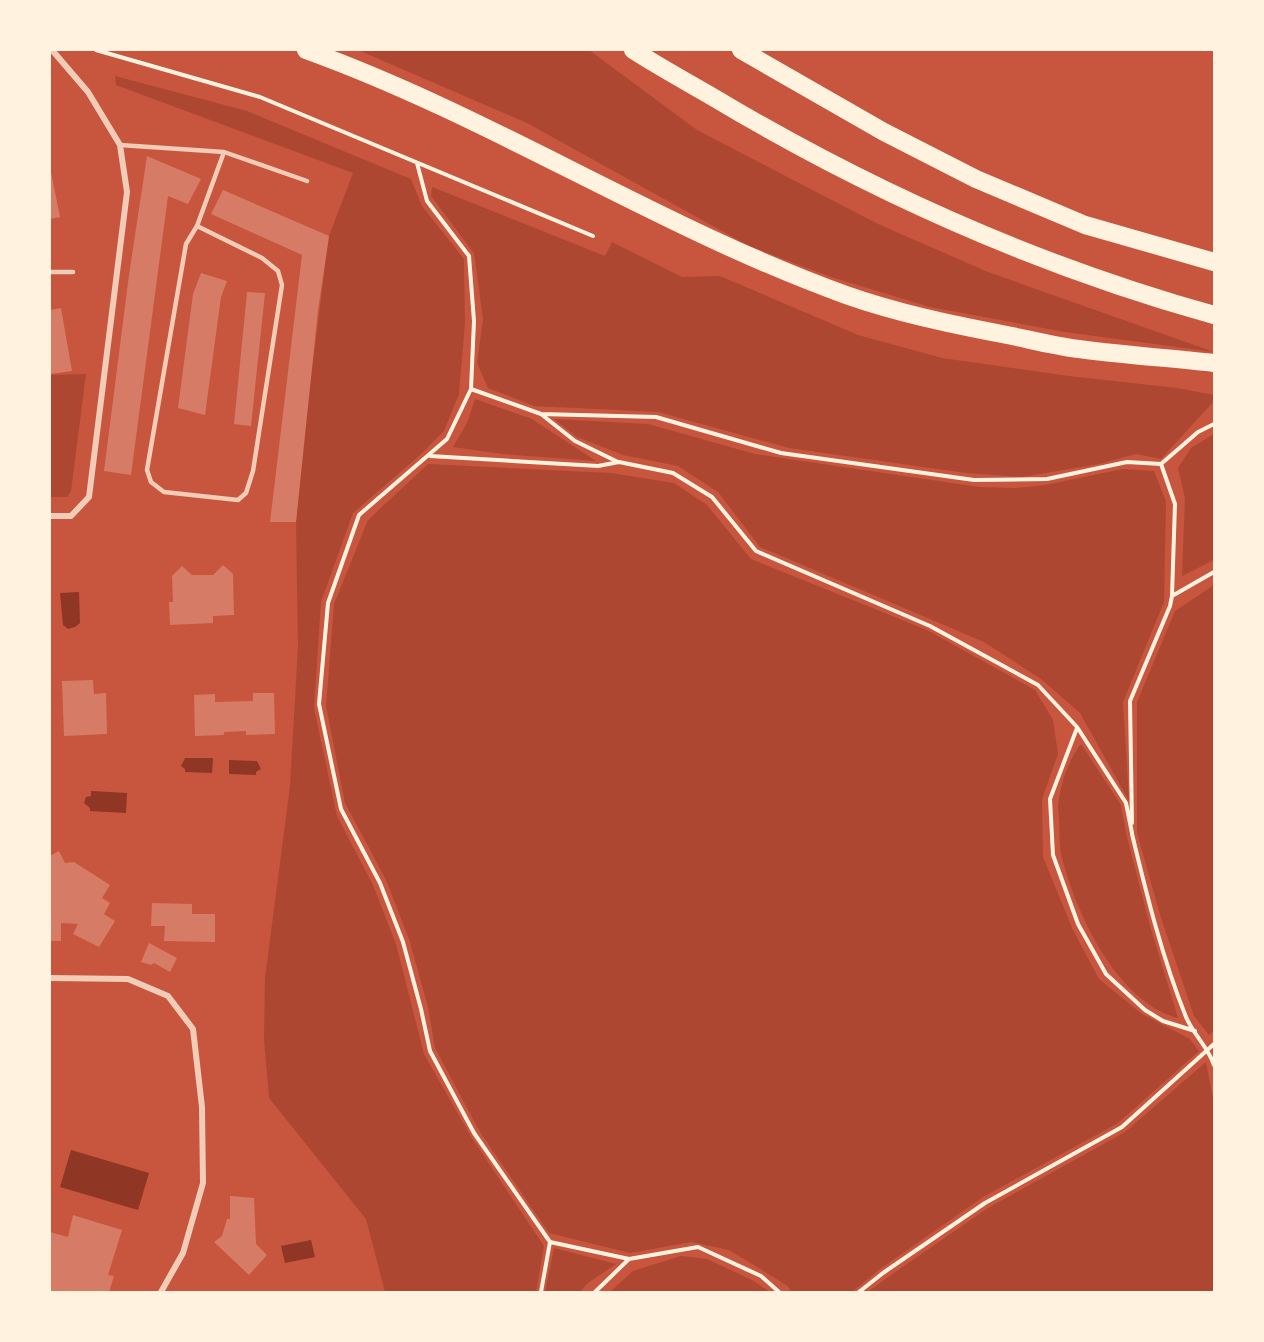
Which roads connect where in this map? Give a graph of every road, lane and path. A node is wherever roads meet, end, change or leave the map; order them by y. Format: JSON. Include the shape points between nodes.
{"nodes":[{"id":1,"x":52,"y":50,"type":"edge"},
{"id":2,"x":96,"y":50,"type":"edge"},
{"id":3,"x":306,"y":50,"type":"edge"},
{"id":4,"x":741,"y":50,"type":"edge"},
{"id":5,"x":635,"y":51,"type":"edge"},
{"id":6,"x":120,"y":145,"type":"junction"},
{"id":7,"x":224,"y":152,"type":"junction"},
{"id":8,"x":417,"y":163,"type":"junction"},
{"id":9,"x":307,"y":181,"type":"dead end"},
{"id":10,"x":197,"y":226,"type":"junction"},
{"id":11,"x":593,"y":236,"type":"dead end"},
{"id":12,"x":1215,"y":262,"type":"edge"},
{"id":13,"x":50,"y":272,"type":"edge"},
{"id":14,"x":73,"y":272,"type":"dead end"},
{"id":15,"x":1215,"y":315,"type":"edge"},
{"id":16,"x":1215,"y":363,"type":"edge"},
{"id":17,"x":471,"y":389,"type":"junction"},
{"id":18,"x":541,"y":414,"type":"junction"},
{"id":19,"x":1215,"y":424,"type":"edge"},
{"id":20,"x":429,"y":456,"type":"junction"},
{"id":21,"x":619,"y":462,"type":"junction"},
{"id":22,"x":1161,"y":464,"type":"junction"},
{"id":23,"x":50,"y":516,"type":"edge"},
{"id":24,"x":1215,"y":572,"type":"edge"},
{"id":25,"x":1172,"y":597,"type":"junction"},
{"id":26,"x":1077,"y":727,"type":"junction"},
{"id":27,"x":1132,"y":833,"type":"junction"},
{"id":28,"x":50,"y":978,"type":"edge"},
{"id":29,"x":1196,"y":1031,"type":"junction"},
{"id":30,"x":1215,"y":1044,"type":"edge"},
{"id":31,"x":1208,"y":1050,"type":"junction"},
{"id":32,"x":1215,"y":1065,"type":"edge"},
{"id":33,"x":550,"y":1242,"type":"junction"},
{"id":34,"x":629,"y":1259,"type":"junction"},
{"id":35,"x":161,"y":1293,"type":"edge"},
{"id":36,"x":541,"y":1293,"type":"edge"},
{"id":37,"x":595,"y":1293,"type":"edge"},
{"id":38,"x":779,"y":1293,"type":"edge"},
{"id":39,"x":859,"y":1293,"type":"edge"}],
"edges":[{"from":1,"to":6,"type":"street","via":[[88,92]]},
{"from":2,"to":8,"type":"path","via":[[260,97]]},
{"from":3,"to":16,"type":"highway","via":[[465,118],[676,223],[848,296],[926,319],[1077,349]]},
{"from":4,"to":12,"type":"highway","via":[[884,132],[976,179],[1085,225]]},
{"from":5,"to":15,"type":"highway","via":[[780,138],[925,210],[1058,265]]},
{"from":6,"to":7,"type":"lane"},
{"from":6,"to":23,"type":"street","via":[[127,192],[89,497],[70,516]]},
{"from":7,"to":9,"type":"lane"},
{"from":7,"to":10,"type":"lane"},
{"from":8,"to":11,"type":"path"},
{"from":8,"to":17,"type":"path","via":[[427,201],[469,256],[474,321]]},
{"from":10,"to":10,"type":"lane","via":[[186,244],[147,470],[151,482],[164,492],[237,500],[246,493],[253,471],[282,285],[278,272],[262,258]]},
{"from":13,"to":14,"type":"lane"},
{"from":17,"to":18,"type":"path"},
{"from":17,"to":20,"type":"path","via":[[447,439]]},
{"from":18,"to":21,"type":"path","via":[[575,441]]},
{"from":18,"to":22,"type":"path","via":[[656,417],[781,453],[974,480],[1047,478],[1128,462]]},
{"from":19,"to":22,"type":"path","via":[[1198,432]]},
{"from":20,"to":21,"type":"path","via":[[598,466]]},
{"from":20,"to":33,"type":"path","via":[[359,515],[328,603],[319,704],[341,810],[380,883],[403,942],[430,1051],[474,1133]]},
{"from":21,"to":26,"type":"path","via":[[674,473],[712,497],[756,551],[930,626],[1028,679]]},
{"from":22,"to":25,"type":"path","via":[[1175,504]]},
{"from":24,"to":25,"type":"path"},
{"from":25,"to":27,"type":"path","via":[[1130,701]]},
{"from":26,"to":27,"type":"path","via":[[1126,804]]},
{"from":26,"to":29,"type":"path","via":[[1050,799],[1053,855],[1078,924],[1106,974],[1145,1010],[1163,1021]]},
{"from":27,"to":29,"type":"path","via":[[1154,923],[1187,1020]]},
{"from":28,"to":35,"type":"street","via":[[128,979],[168,996],[193,1029],[202,1107],[203,1183],[183,1253]]},
{"from":29,"to":31,"type":"path"},
{"from":30,"to":31,"type":"path"},
{"from":31,"to":32,"type":"path"},
{"from":31,"to":39,"type":"path","via":[[1122,1128],[985,1203]]},
{"from":33,"to":34,"type":"path"},
{"from":33,"to":36,"type":"path"},
{"from":34,"to":37,"type":"path"},
{"from":34,"to":38,"type":"path","via":[[698,1247],[761,1276]]}]}
